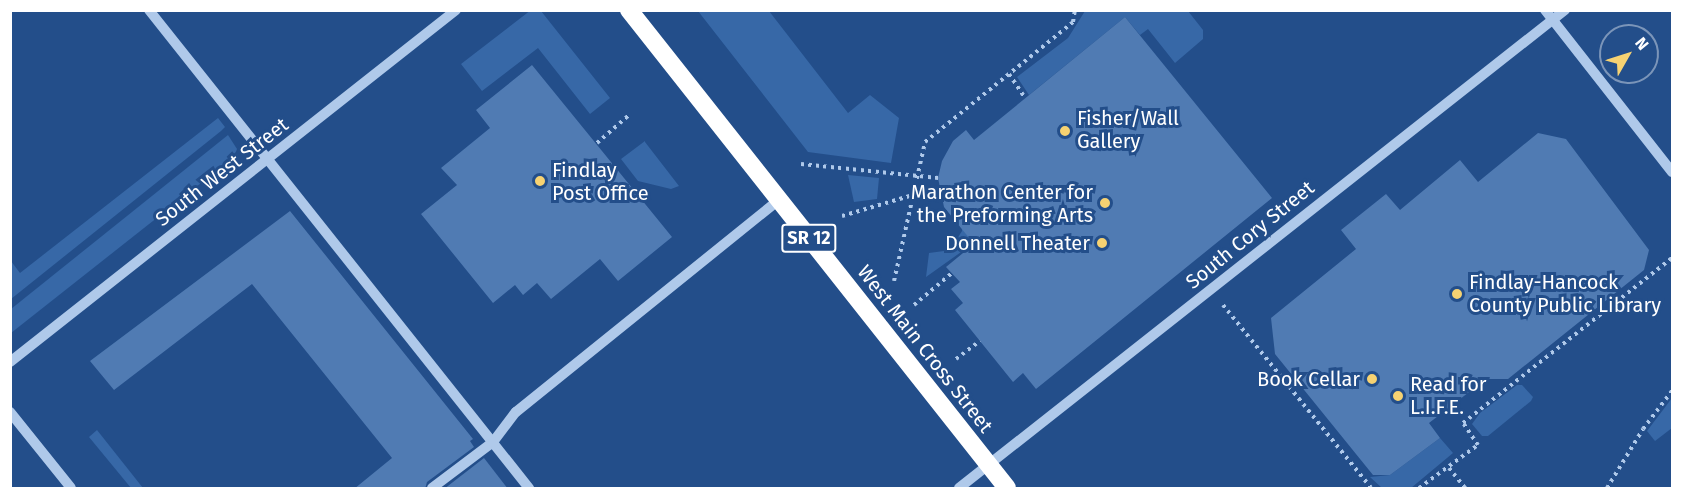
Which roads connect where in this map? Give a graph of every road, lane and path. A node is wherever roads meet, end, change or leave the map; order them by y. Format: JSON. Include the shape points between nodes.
{"nodes":[{"id":1,"x":149,"y":10,"type":"edge"},
{"id":2,"x":456,"y":10,"type":"edge"},
{"id":3,"x":629,"y":10,"type":"edge"},
{"id":4,"x":1075,"y":10,"type":"edge"},
{"id":5,"x":1545,"y":10,"type":"edge"},
{"id":6,"x":1564,"y":10,"type":"edge"},
{"id":7,"x":1553,"y":20,"type":"junction"},
{"id":8,"x":1009,"y":74,"type":"junction"},
{"id":9,"x":1025,"y":98,"type":"dead end"},
{"id":10,"x":629,"y":115,"type":"dead end"},
{"id":11,"x":597,"y":143,"type":"dead end"},
{"id":12,"x":267,"y":159,"type":"junction"},
{"id":13,"x":801,"y":164,"type":"dead end"},
{"id":14,"x":1672,"y":172,"type":"edge"},
{"id":15,"x":917,"y":176,"type":"junction"},
{"id":16,"x":938,"y":178,"type":"dead end"},
{"id":17,"x":913,"y":195,"type":"junction"},
{"id":18,"x":779,"y":200,"type":"junction"},
{"id":19,"x":842,"y":216,"type":"dead end"},
{"id":20,"x":1672,"y":258,"type":"edge"},
{"id":21,"x":952,"y":273,"type":"dead end"},
{"id":22,"x":894,"y":281,"type":"dead end"},
{"id":23,"x":1210,"y":290,"type":"junction"},
{"id":24,"x":914,"y":305,"type":"dead end"},
{"id":25,"x":980,"y":341,"type":"dead end"},
{"id":26,"x":956,"y":359,"type":"dead end"},
{"id":27,"x":10,"y":362,"type":"edge"},
{"id":28,"x":1672,"y":392,"type":"edge"},
{"id":29,"x":10,"y":412,"type":"edge"},
{"id":30,"x":493,"y":442,"type":"junction"},
{"id":31,"x":988,"y":465,"type":"junction"},
{"id":32,"x":1449,"y":468,"type":"junction"},
{"id":33,"x":71,"y":489,"type":"edge"},
{"id":34,"x":432,"y":489,"type":"edge"},
{"id":35,"x":529,"y":489,"type":"edge"},
{"id":36,"x":959,"y":489,"type":"edge"},
{"id":37,"x":1007,"y":489,"type":"edge"},
{"id":38,"x":1371,"y":489,"type":"edge"},
{"id":39,"x":1419,"y":489,"type":"edge"},
{"id":40,"x":1465,"y":489,"type":"edge"},
{"id":41,"x":1606,"y":489,"type":"edge"}],
"edges":[{"from":1,"to":12,"type":"street"},
{"from":2,"to":12,"type":"street","name":"South West Street"},
{"from":3,"to":18,"type":"highway","name":"West Main Cross Street","number":"SR 12"},
{"from":4,"to":8,"type":"path","via":[[1073,22]]},
{"from":5,"to":7,"type":"street"},
{"from":6,"to":7,"type":"street","name":"South Cory Street"},
{"from":7,"to":14,"type":"street"},
{"from":7,"to":23,"type":"street","name":"South Cory Street"},
{"from":8,"to":9,"type":"path"},
{"from":8,"to":15,"type":"path","via":[[925,142]]},
{"from":10,"to":11,"type":"path"},
{"from":12,"to":27,"type":"street","name":"South West Street"},
{"from":12,"to":30,"type":"street"},
{"from":13,"to":15,"type":"path"},
{"from":15,"to":16,"type":"path"},
{"from":15,"to":17,"type":"path"},
{"from":17,"to":19,"type":"path"},
{"from":17,"to":22,"type":"path"},
{"from":18,"to":30,"type":"street","via":[[516,412]]},
{"from":18,"to":31,"type":"highway","name":"West Main Cross Street","number":"SR 12"},
{"from":20,"to":32,"type":"path","via":[[1463,423],[1478,445]]},
{"from":21,"to":24,"type":"path"},
{"from":23,"to":31,"type":"street","name":"South Cory Street"},
{"from":23,"to":38,"type":"path"},
{"from":25,"to":26,"type":"path"},
{"from":28,"to":41,"type":"path","via":[[1643,429]]},
{"from":29,"to":33,"type":"street"},
{"from":30,"to":34,"type":"street"},
{"from":30,"to":35,"type":"street"},
{"from":31,"to":36,"type":"street","name":"South Cory Street"},
{"from":31,"to":37,"type":"highway","name":"West Main Cross Street","number":"SR 12"},
{"from":32,"to":39,"type":"path"},
{"from":32,"to":40,"type":"path"}]}
